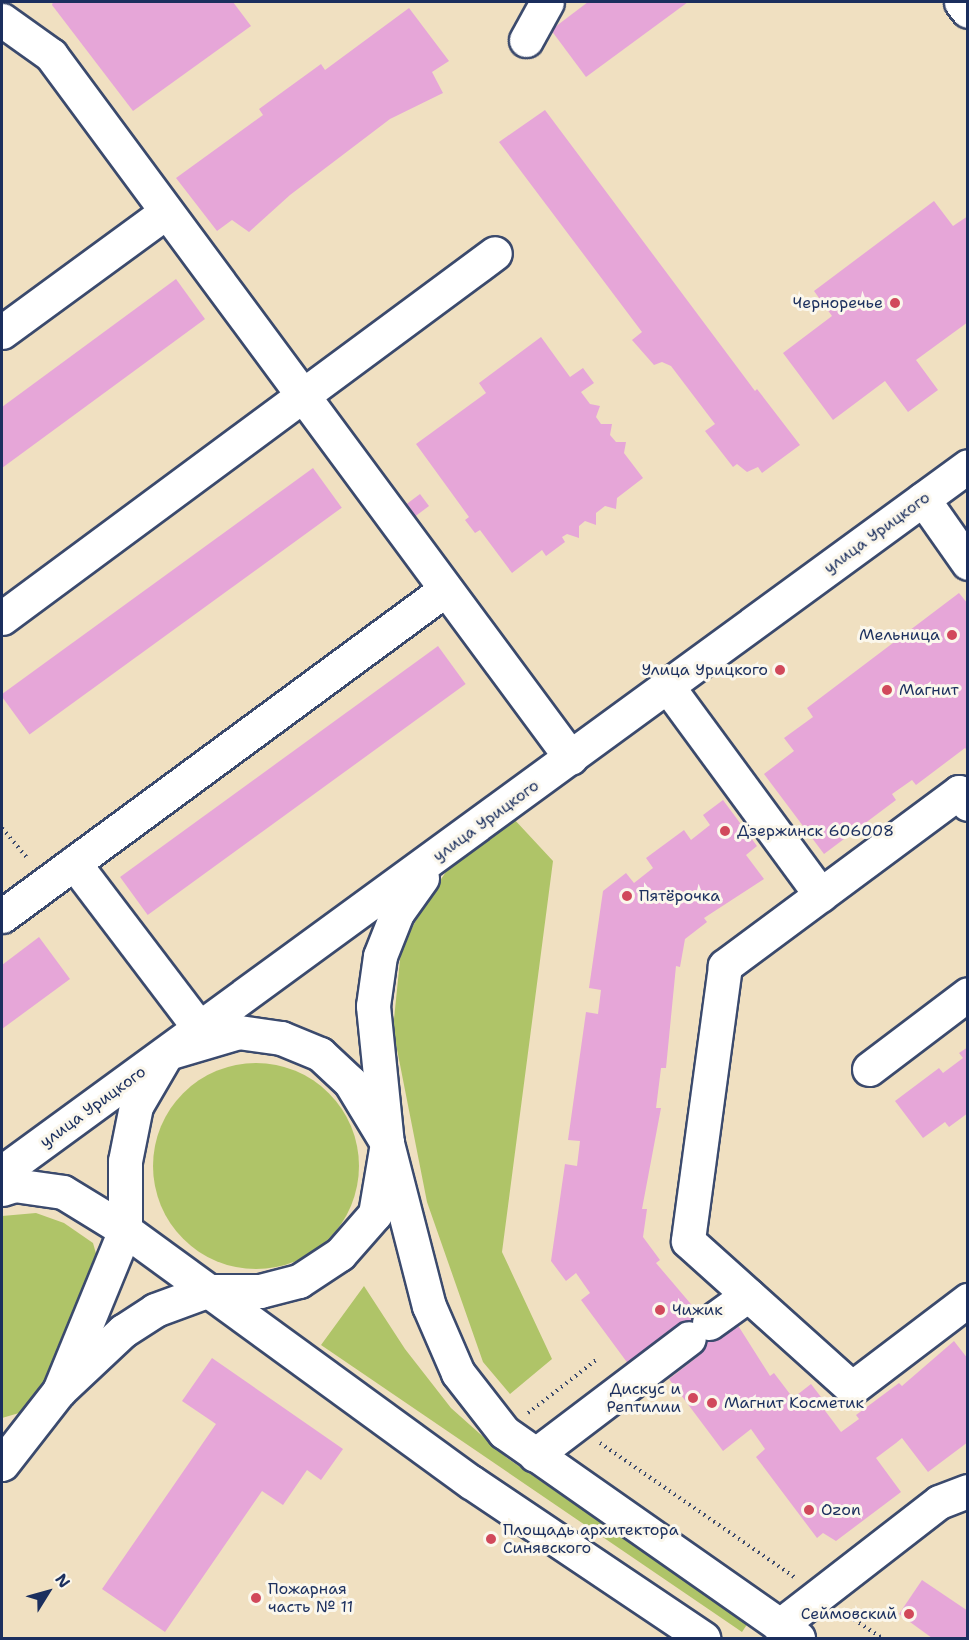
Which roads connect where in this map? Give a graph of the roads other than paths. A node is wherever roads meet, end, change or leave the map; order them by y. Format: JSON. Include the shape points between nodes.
{"nodes":[{"id":1,"x":547,"y":2,"type":"edge"},
{"id":2,"x":961,"y":2,"type":"edge"},
{"id":3,"x":968,"y":11,"type":"edge"},
{"id":4,"x":2,"y":20,"type":"edge"},
{"id":5,"x":526,"y":40,"type":"dead end"},
{"id":6,"x":166,"y":212,"type":"junction"},
{"id":7,"x":495,"y":253,"type":"dead end"},
{"id":8,"x":2,"y":332,"type":"edge"},
{"id":9,"x":302,"y":394,"type":"junction"},
{"id":10,"x":968,"y":466,"type":"edge"},
{"id":11,"x":924,"y":499,"type":"junction"},
{"id":12,"x":968,"y":563,"type":"edge"},
{"id":13,"x":446,"y":589,"type":"junction"},
{"id":14,"x":2,"y":618,"type":"edge"},
{"id":15,"x":668,"y":687,"type":"junction"},
{"id":16,"x":571,"y":758,"type":"junction"},
{"id":17,"x":968,"y":804,"type":"edge"},
{"id":18,"x":437,"y":857,"type":"junction"},
{"id":19,"x":74,"y":863,"type":"junction"},
{"id":20,"x":821,"y":895,"type":"junction"},
{"id":21,"x":2,"y":916,"type":"edge"},
{"id":22,"x":968,"y":994,"type":"edge"},
{"id":23,"x":200,"y":1029,"type":"junction"},
{"id":24,"x":167,"y":1053,"type":"junction"},
{"id":25,"x":869,"y":1069,"type":"dead end"},
{"id":26,"x":387,"y":1143,"type":"junction"},
{"id":27,"x":2,"y":1172,"type":"edge"},
{"id":28,"x":2,"y":1189,"type":"edge"},
{"id":29,"x":125,"y":1230,"type":"junction"},
{"id":30,"x":207,"y":1291,"type":"junction"},
{"id":31,"x":748,"y":1294,"type":"junction"},
{"id":32,"x":968,"y":1300,"type":"edge"},
{"id":33,"x":59,"y":1391,"type":"junction"},
{"id":34,"x":535,"y":1455,"type":"junction"},
{"id":35,"x":2,"y":1464,"type":"edge"},
{"id":36,"x":968,"y":1491,"type":"edge"},
{"id":37,"x":777,"y":1631,"type":"edge"},
{"id":38,"x":704,"y":1638,"type":"edge"}],
"edges":[{"from":1,"to":5,"type":"street"},
{"from":2,"to":3,"type":"street"},
{"from":4,"to":6,"type":"street","via":[[51,56]]},
{"from":6,"to":8,"type":"street"},
{"from":6,"to":9,"type":"street"},
{"from":7,"to":9,"type":"street"},
{"from":9,"to":13,"type":"street"},
{"from":9,"to":14,"type":"street"},
{"from":10,"to":11,"type":"street","name":"улица Урицкого"},
{"from":11,"to":12,"type":"street"},
{"from":11,"to":15,"type":"street","name":"улица Урицкого"},
{"from":13,"to":16,"type":"street"},
{"from":13,"to":19,"type":"street"},
{"from":15,"to":16,"type":"street","name":"улица Урицкого"},
{"from":15,"to":20,"type":"street"},
{"from":16,"to":18,"type":"street","name":"улица Урицкого"},
{"from":17,"to":20,"type":"street","via":[[959,792]]},
{"from":18,"to":23,"type":"street","name":"улица Урицкого"},
{"from":18,"to":26,"type":"street","via":[[397,913],[380,956],[373,1006]]},
{"from":19,"to":21,"type":"street"},
{"from":19,"to":23,"type":"street"},
{"from":20,"to":31,"type":"street","via":[[726,966],[688,1241]]},
{"from":22,"to":25,"type":"street"},
{"from":23,"to":24,"type":"street","name":"улица Урицкого"},
{"from":24,"to":26,"type":"street","via":[[239,1032],[281,1038],[320,1054],[350,1082]]},
{"from":24,"to":27,"type":"street","name":"улица Урицкого"},
{"from":24,"to":29,"type":"street","via":[[136,1106],[125,1161]]},
{"from":26,"to":30,"type":"street","via":[[375,1214],[340,1254],[299,1281],[260,1292]]},
{"from":26,"to":34,"type":"street","via":[[429,1306],[458,1373],[504,1432]]},
{"from":28,"to":29,"type":"street","via":[[14,1185],[63,1192]]},
{"from":29,"to":30,"type":"street"},
{"from":29,"to":33,"type":"street"},
{"from":30,"to":33,"type":"street","via":[[154,1310],[123,1331]]},
{"from":30,"to":38,"type":"street","via":[[471,1482]]},
{"from":31,"to":32,"type":"street","via":[[852,1388]]},
{"from":31,"to":34,"type":"street"},
{"from":33,"to":35,"type":"street"},
{"from":34,"to":37,"type":"street"},
{"from":36,"to":37,"type":"street","via":[[939,1502]]}]}
